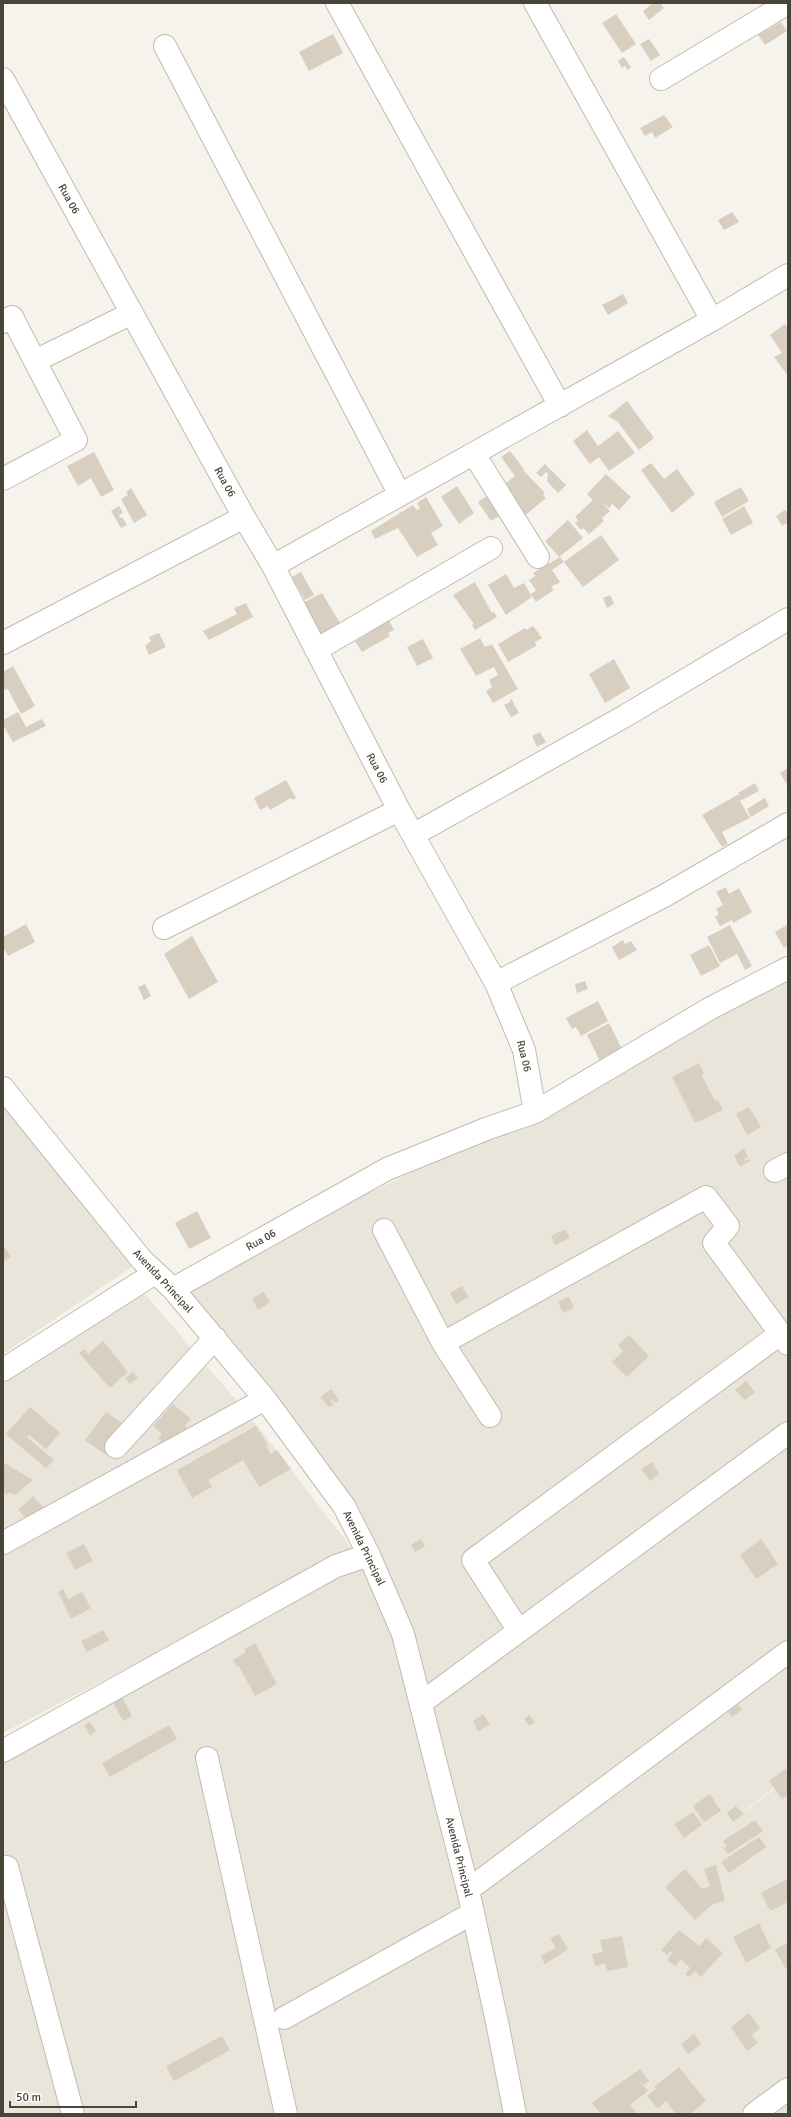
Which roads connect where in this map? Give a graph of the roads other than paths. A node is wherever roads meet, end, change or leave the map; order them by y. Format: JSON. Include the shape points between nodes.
{"nodes":[{"id":1,"x":337,"y":3,"type":"edge"},
{"id":2,"x":535,"y":3,"type":"edge"},
{"id":3,"x":788,"y":3,"type":"edge"},
{"id":4,"x":165,"y":46,"type":"dead end"},
{"id":5,"x":661,"y":79,"type":"dead end"},
{"id":6,"x":4,"y":83,"type":"edge"},
{"id":7,"x":788,"y":274,"type":"edge"},
{"id":8,"x":132,"y":313,"type":"junction"},
{"id":9,"x":712,"y":320,"type":"junction"},
{"id":10,"x":3,"y":322,"type":"edge"},
{"id":11,"x":35,"y":361,"type":"junction"},
{"id":12,"x":560,"y":406,"type":"junction"},
{"id":13,"x":474,"y":454,"type":"junction"},
{"id":14,"x":3,"y":479,"type":"edge"},
{"id":15,"x":400,"y":495,"type":"junction"},
{"id":16,"x":244,"y":517,"type":"junction"},
{"id":17,"x":492,"y":548,"type":"dead end"},
{"id":18,"x":538,"y":557,"type":"dead end"},
{"id":19,"x":274,"y":566,"type":"junction"},
{"id":20,"x":788,"y":620,"type":"edge"},
{"id":21,"x":3,"y":643,"type":"edge"},
{"id":22,"x":316,"y":650,"type":"junction"},
{"id":23,"x":399,"y":810,"type":"junction"},
{"id":24,"x":788,"y":824,"type":"edge"},
{"id":25,"x":413,"y":835,"type":"junction"},
{"id":26,"x":164,"y":928,"type":"dead end"},
{"id":27,"x":788,"y":968,"type":"edge"},
{"id":28,"x":496,"y":983,"type":"junction"},
{"id":29,"x":3,"y":1088,"type":"edge"},
{"id":30,"x":535,"y":1112,"type":"junction"},
{"id":31,"x":384,"y":1230,"type":"dead end"},
{"id":32,"x":155,"y":1273,"type":"junction"},
{"id":33,"x":173,"y":1289,"type":"junction"},
{"id":34,"x":215,"y":1338,"type":"junction"},
{"id":35,"x":784,"y":1339,"type":"edge"},
{"id":36,"x":442,"y":1343,"type":"junction"},
{"id":37,"x":3,"y":1370,"type":"edge"},
{"id":38,"x":265,"y":1399,"type":"junction"},
{"id":39,"x":490,"y":1416,"type":"dead end"},
{"id":40,"x":788,"y":1433,"type":"edge"},
{"id":41,"x":116,"y":1447,"type":"dead end"},
{"id":42,"x":3,"y":1544,"type":"edge"},
{"id":43,"x":369,"y":1555,"type":"junction"},
{"id":44,"x":519,"y":1631,"type":"junction"},
{"id":45,"x":788,"y":1652,"type":"edge"},
{"id":46,"x":421,"y":1703,"type":"junction"},
{"id":47,"x":3,"y":1751,"type":"edge"},
{"id":48,"x":207,"y":1758,"type":"dead end"},
{"id":49,"x":7,"y":1867,"type":"dead end"},
{"id":50,"x":468,"y":1890,"type":"junction"},
{"id":51,"x":473,"y":1913,"type":"junction"},
{"id":52,"x":284,"y":2018,"type":"dead end"},
{"id":53,"x":788,"y":2089,"type":"edge"},
{"id":54,"x":73,"y":2114,"type":"edge"},
{"id":55,"x":286,"y":2114,"type":"edge"},
{"id":56,"x":515,"y":2114,"type":"edge"},
{"id":57,"x":754,"y":2114,"type":"edge"}],
"edges":[{"from":1,"to":12,"type":"street"},
{"from":2,"to":9,"type":"street"},
{"from":3,"to":5,"type":"street"},
{"from":4,"to":15,"type":"street"},
{"from":6,"to":8,"type":"street","name":"Rua 06"},
{"from":7,"to":9,"type":"street"},
{"from":8,"to":11,"type":"street"},
{"from":8,"to":16,"type":"street","name":"Rua 06"},
{"from":9,"to":12,"type":"street"},
{"from":10,"to":11,"type":"street","via":[[12,317]]},
{"from":11,"to":14,"type":"street","via":[[76,440]]},
{"from":12,"to":13,"type":"street"},
{"from":13,"to":15,"type":"street"},
{"from":13,"to":18,"type":"street"},
{"from":15,"to":19,"type":"street"},
{"from":16,"to":19,"type":"street","name":"Rua 06"},
{"from":16,"to":21,"type":"street"},
{"from":17,"to":22,"type":"street"},
{"from":19,"to":22,"type":"street","name":"Rua 06"},
{"from":20,"to":25,"type":"street","via":[[625,716]]},
{"from":22,"to":23,"type":"street","name":"Rua 06"},
{"from":23,"to":25,"type":"street","name":"Rua 06"},
{"from":23,"to":26,"type":"street"},
{"from":24,"to":28,"type":"street","via":[[664,896]]},
{"from":25,"to":28,"type":"street","name":"Rua 06"},
{"from":27,"to":30,"type":"street","via":[[709,1009]]},
{"from":28,"to":30,"type":"street","name":"Rua 06","via":[[524,1050]]},
{"from":29,"to":32,"type":"street","name":"Avenida Principal"},
{"from":30,"to":33,"type":"street","name":"Rua 06","via":[[387,1169]]},
{"from":31,"to":36,"type":"street"},
{"from":32,"to":33,"type":"street","name":"Avenida Principal"},
{"from":32,"to":37,"type":"street"},
{"from":33,"to":34,"type":"street","name":"Avenida Principal"},
{"from":34,"to":38,"type":"street","name":"Avenida Principal"},
{"from":34,"to":41,"type":"street"},
{"from":35,"to":36,"type":"street","via":[[714,1243],[728,1226],[706,1197]]},
{"from":35,"to":44,"type":"street","via":[[472,1560]]},
{"from":36,"to":39,"type":"street"},
{"from":38,"to":42,"type":"street"},
{"from":38,"to":43,"type":"street","name":"Avenida Principal","via":[[344,1506]]},
{"from":40,"to":44,"type":"street"},
{"from":43,"to":46,"type":"street","name":"Avenida Principal","via":[[403,1634]]},
{"from":43,"to":47,"type":"street","via":[[336,1566]]},
{"from":44,"to":46,"type":"street"},
{"from":45,"to":50,"type":"street"},
{"from":46,"to":50,"type":"street","name":"Avenida Principal"},
{"from":48,"to":55,"type":"street"},
{"from":49,"to":54,"type":"street"},
{"from":50,"to":51,"type":"street","name":"Avenida Principal"},
{"from":51,"to":52,"type":"street"},
{"from":51,"to":56,"type":"street","name":"Avenida Principal"},
{"from":53,"to":57,"type":"street"}]}
